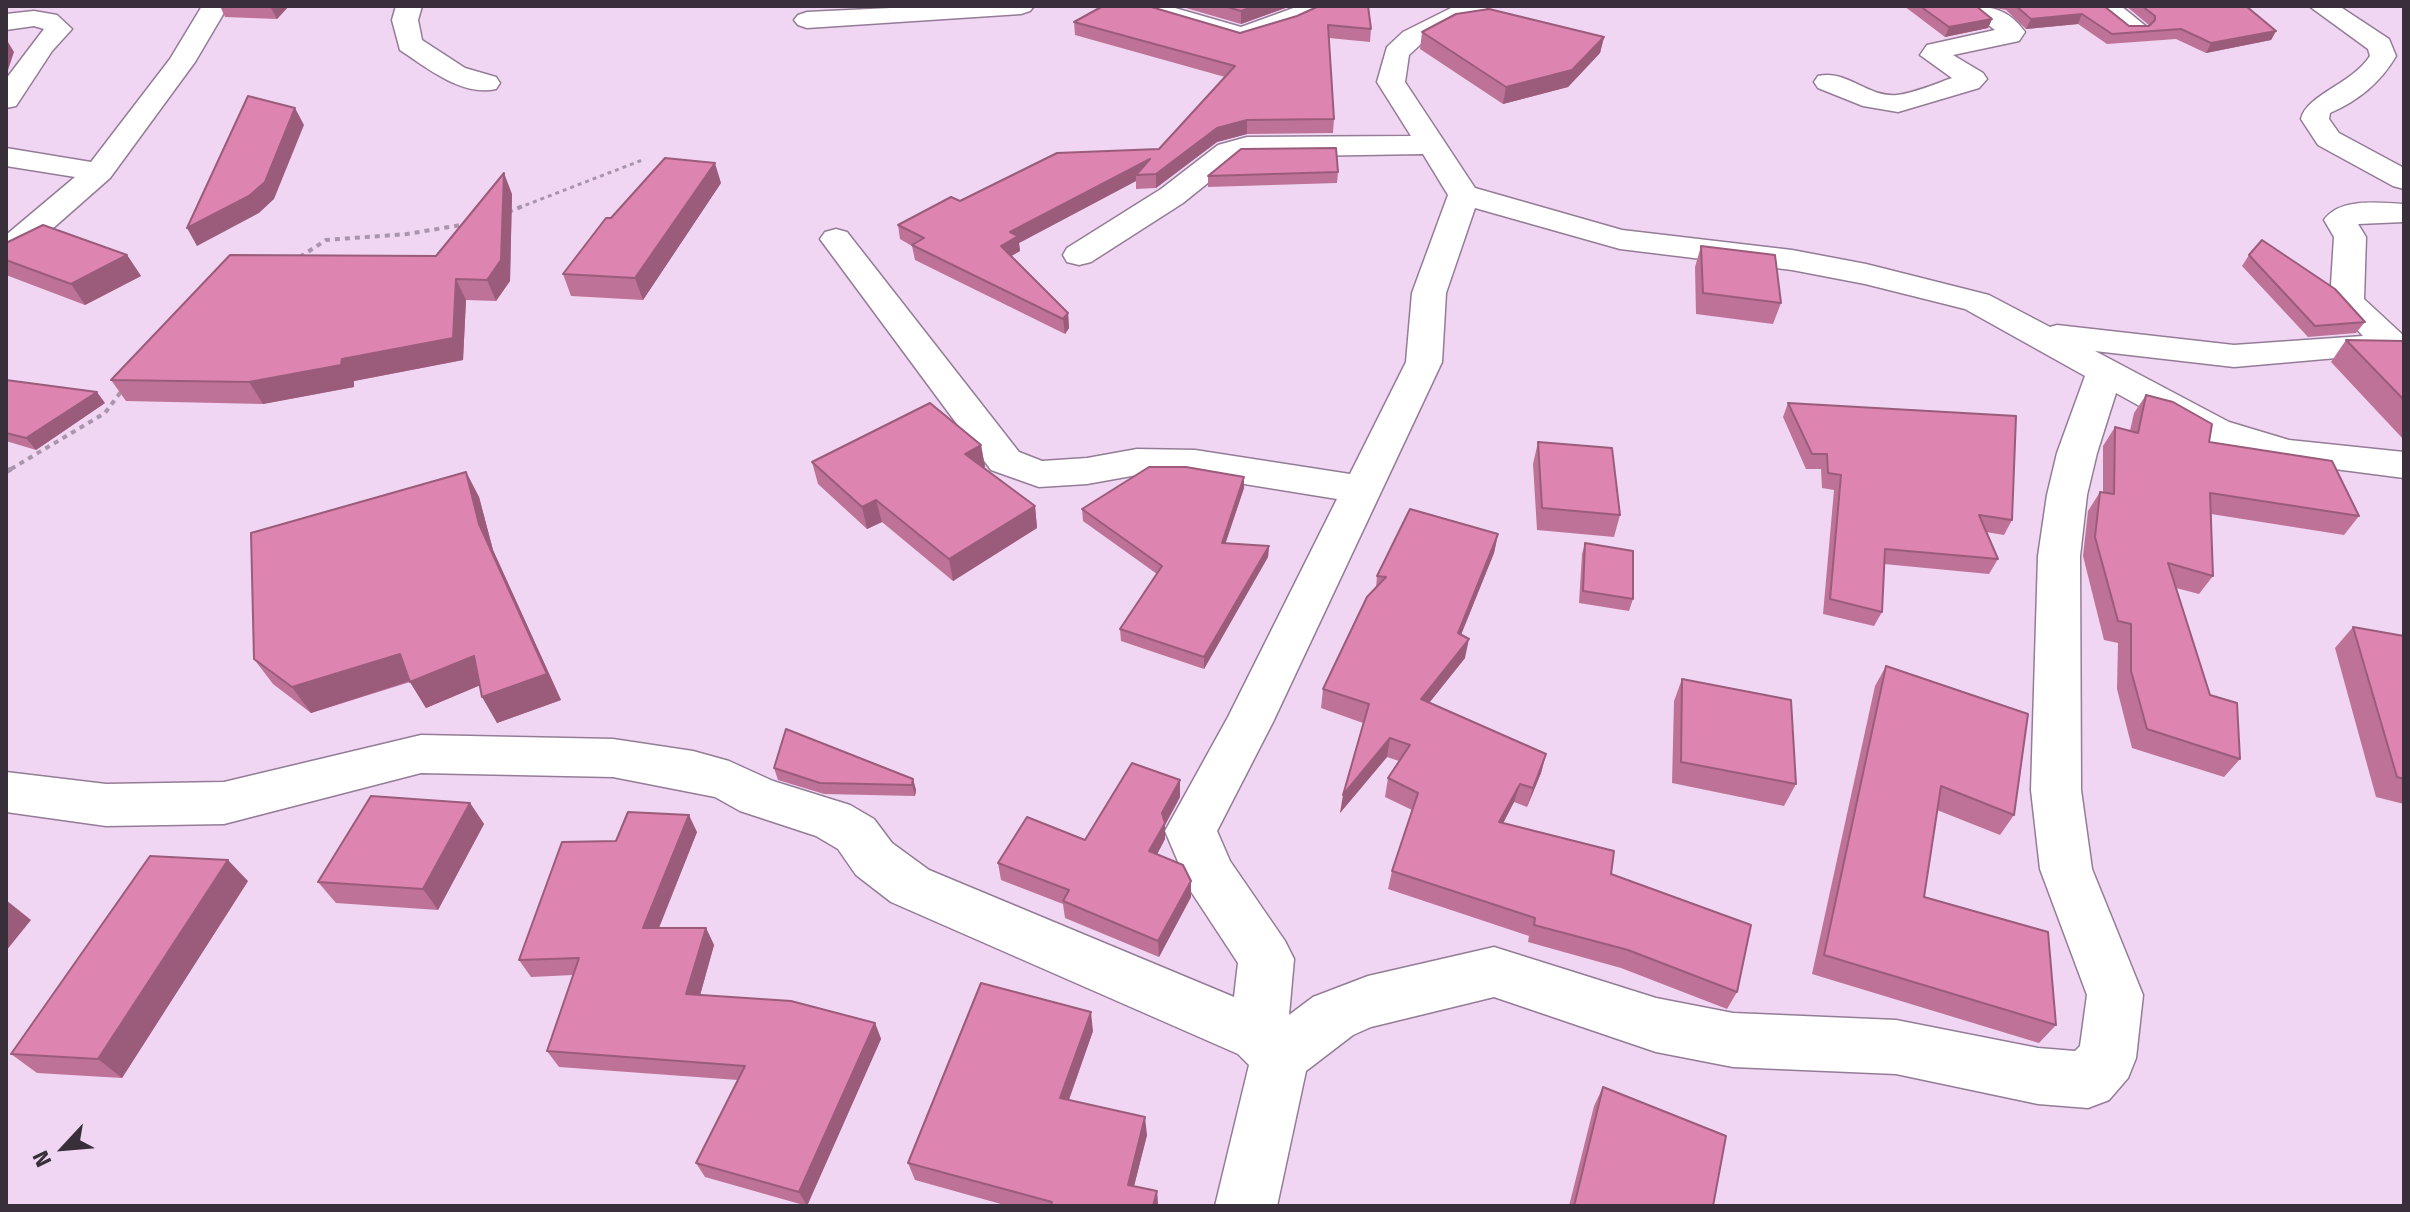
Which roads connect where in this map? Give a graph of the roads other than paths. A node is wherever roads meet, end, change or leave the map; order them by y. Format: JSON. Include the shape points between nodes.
{"nodes":[{"id":1,"x":215,"y":6,"type":"edge"},
{"id":2,"x":409,"y":6,"type":"edge"},
{"id":3,"x":1021,"y":6,"type":"edge"},
{"id":4,"x":1141,"y":6,"type":"edge"},
{"id":5,"x":1320,"y":6,"type":"edge"},
{"id":6,"x":1475,"y":6,"type":"edge"},
{"id":7,"x":1976,"y":6,"type":"edge"},
{"id":8,"x":2104,"y":6,"type":"edge"},
{"id":9,"x":903,"y":11,"type":"edge"},
{"id":10,"x":2330,"y":11,"type":"edge"},
{"id":11,"x":2383,"y":19,"type":"dead end"},
{"id":12,"x":807,"y":20,"type":"dead end"},
{"id":13,"x":6,"y":22,"type":"edge"},
{"id":14,"x":2135,"y":28,"type":"edge"},
{"id":15,"x":1828,"y":82,"type":"dead end"},
{"id":16,"x":486,"y":83,"type":"dead end"},
{"id":17,"x":6,"y":100,"type":"edge"},
{"id":18,"x":1430,"y":145,"type":"junction"},
{"id":19,"x":6,"y":157,"type":"edge"},
{"id":20,"x":99,"y":172,"type":"junction"},
{"id":21,"x":2404,"y":180,"type":"edge"},
{"id":22,"x":1464,"y":195,"type":"junction"},
{"id":23,"x":2404,"y":213,"type":"edge"},
{"id":24,"x":836,"y":239,"type":"dead end"},
{"id":25,"x":6,"y":252,"type":"edge"},
{"id":26,"x":1079,"y":255,"type":"dead end"},
{"id":27,"x":2035,"y":333,"type":"junction"},
{"id":28,"x":2400,"y":352,"type":"edge"},
{"id":29,"x":2105,"y":371,"type":"junction"},
{"id":30,"x":2404,"y":465,"type":"edge"},
{"id":31,"x":1362,"y":488,"type":"junction"},
{"id":32,"x":6,"y":792,"type":"edge"},
{"id":33,"x":1269,"y":1046,"type":"junction"},
{"id":34,"x":1246,"y":1206,"type":"edge"}],
"edges":[{"from":1,"to":20,"type":"street","via":[[182,62]]},
{"from":2,"to":16,"type":"street","via":[[409,44],[455,74]]},
{"from":3,"to":9,"type":"street"},
{"from":4,"to":5,"type":"street","via":[[1241,35]]},
{"from":6,"to":18,"type":"street","via":[[1412,38],[1396,53],[1391,82]]},
{"from":7,"to":15,"type":"street","via":[[2012,32],[1933,55],[1973,79],[1969,82],[1898,104]]},
{"from":8,"to":14,"type":"street"},
{"from":9,"to":12,"type":"street"},
{"from":10,"to":11,"type":"street"},
{"from":10,"to":21,"type":"street","via":[[2380,45],[2383,56],[2348,95],[2317,109],[2315,119],[2328,139]]},
{"from":13,"to":17,"type":"street","via":[[38,17],[59,29]]},
{"from":18,"to":22,"type":"street"},
{"from":18,"to":26,"type":"street","via":[[1247,146],[1229,151],[1172,196]]},
{"from":19,"to":20,"type":"street"},
{"from":20,"to":25,"type":"street"},
{"from":22,"to":27,"type":"street","via":[[1620,239],[1866,274],[1977,302]]},
{"from":22,"to":31,"type":"street","via":[[1429,293],[1424,362]]},
{"from":23,"to":28,"type":"street","via":[[2361,212],[2340,220],[2350,237],[2347,301]]},
{"from":24,"to":31,"type":"street","via":[[1005,461],[1039,474],[1137,462],[1195,463]]},
{"from":27,"to":28,"type":"street","via":[[2234,356],[2348,346]]},
{"from":27,"to":29,"type":"street"},
{"from":29,"to":30,"type":"street","via":[[2215,431],[2287,452]]},
{"from":29,"to":33,"type":"street","via":[[2077,453],[2059,556],[2056,790],[2066,869],[2115,995],[2107,1058],[2088,1080],[2038,1076],[1896,1047],[1733,1040],[1656,1025],[1494,972],[1368,1002]]},
{"from":31,"to":33,"type":"street","via":[[1191,831],[1209,874],[1266,959]]},
{"from":32,"to":33,"type":"street","via":[[106,805],[224,803],[421,754],[613,758],[693,771],[832,820],[856,834],[874,859],[910,886]]},
{"from":33,"to":34,"type":"street"}]}
